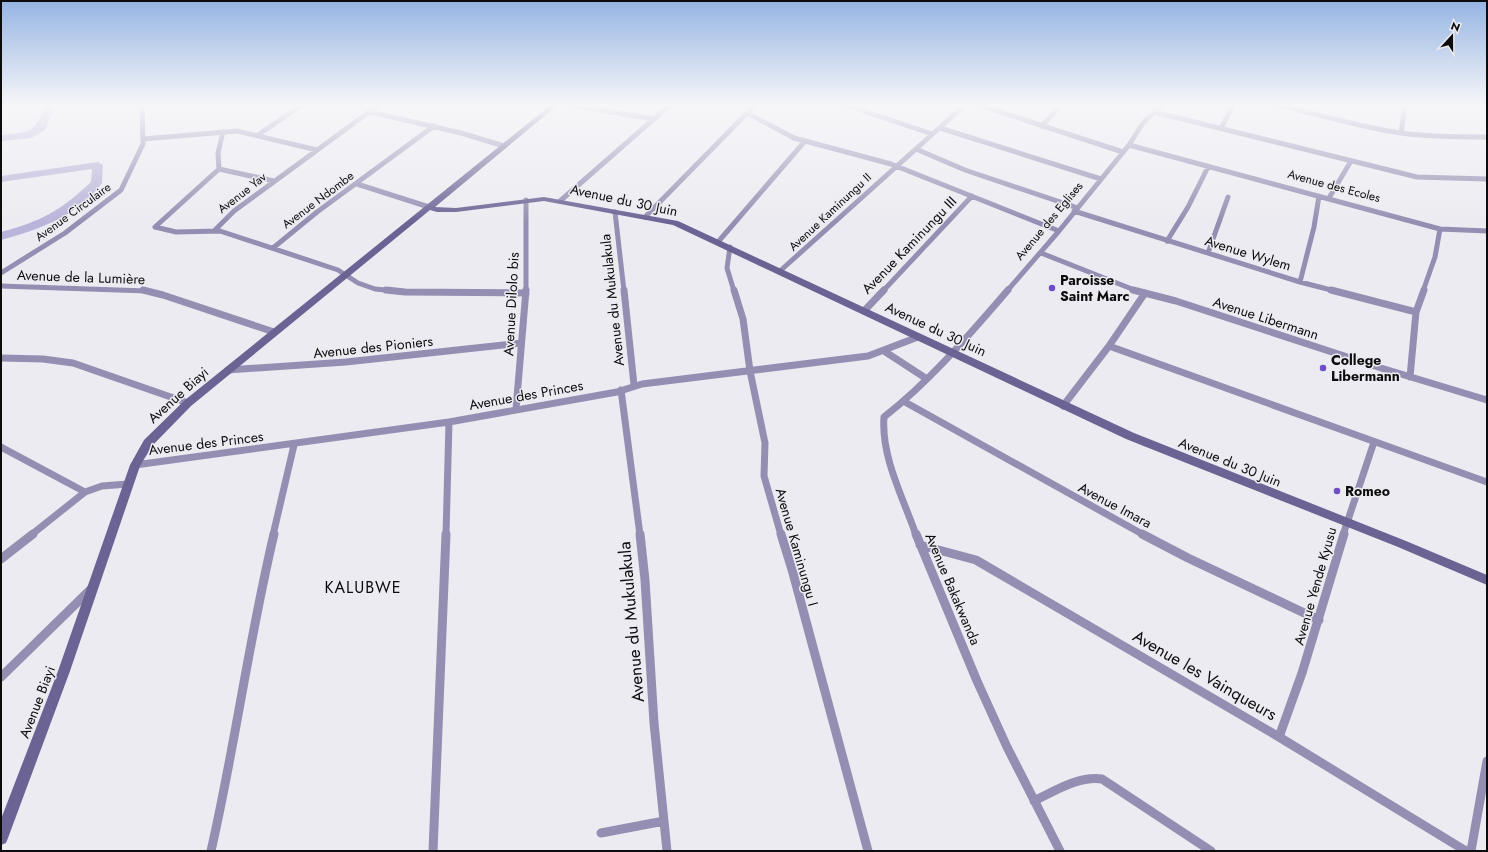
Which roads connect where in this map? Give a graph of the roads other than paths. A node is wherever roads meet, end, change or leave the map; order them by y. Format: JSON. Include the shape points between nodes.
{"nodes":[{"id":1,"x":142,"y":144,"type":"edge"},
{"id":2,"x":220,"y":144,"type":"edge"},
{"id":3,"x":292,"y":144,"type":"edge"},
{"id":4,"x":326,"y":144,"type":"edge"},
{"id":5,"x":410,"y":144,"type":"edge"},
{"id":6,"x":496,"y":144,"type":"edge"},
{"id":7,"x":507,"y":144,"type":"edge"},
{"id":8,"x":627,"y":144,"type":"edge"},
{"id":9,"x":717,"y":144,"type":"edge"},
{"id":10,"x":803,"y":144,"type":"edge"},
{"id":11,"x":815,"y":144,"type":"edge"},
{"id":12,"x":922,"y":144,"type":"edge"},
{"id":13,"x":989,"y":144,"type":"edge"},
{"id":14,"x":1097,"y":144,"type":"edge"},
{"id":15,"x":1281,"y":144,"type":"edge"},
{"id":16,"x":1129,"y":145,"type":"joint"},
{"id":17,"x":504,"y":146,"type":"junction"},
{"id":18,"x":916,"y":149,"type":"junction"},
{"id":19,"x":317,"y":150,"type":"junction"},
{"id":20,"x":1123,"y":152,"type":"junction"},
{"id":21,"x":1351,"y":161,"type":"junction"},
{"id":22,"x":897,"y":166,"type":"junction"},
{"id":23,"x":1208,"y":167,"type":"junction"},
{"id":24,"x":219,"y":169,"type":"junction"},
{"id":25,"x":1100,"y":179,"type":"junction"},
{"id":26,"x":1487,"y":179,"type":"edge"},
{"id":27,"x":274,"y":181,"type":"junction"},
{"id":28,"x":357,"y":184,"type":"junction"},
{"id":29,"x":972,"y":196,"type":"junction"},
{"id":30,"x":1319,"y":196,"type":"junction"},
{"id":31,"x":1228,"y":197,"type":"dead end"},
{"id":32,"x":1329,"y":198,"type":"junction"},
{"id":33,"x":526,"y":200,"type":"junction"},
{"id":34,"x":560,"y":201,"type":"junction"},
{"id":35,"x":429,"y":207,"type":"junction"},
{"id":36,"x":1076,"y":209,"type":"junction"},
{"id":37,"x":615,"y":212,"type":"junction"},
{"id":38,"x":645,"y":217,"type":"junction"},
{"id":39,"x":1440,"y":229,"type":"junction"},
{"id":40,"x":215,"y":230,"type":"junction"},
{"id":41,"x":1059,"y":231,"type":"junction"},
{"id":42,"x":1487,"y":231,"type":"edge"},
{"id":43,"x":1167,"y":241,"type":"junction"},
{"id":44,"x":718,"y":242,"type":"junction"},
{"id":45,"x":730,"y":247,"type":"junction"},
{"id":46,"x":273,"y":248,"type":"junction"},
{"id":47,"x":1041,"y":253,"type":"junction"},
{"id":48,"x":1208,"y":253,"type":"junction"},
{"id":49,"x":780,"y":271,"type":"junction"},
{"id":50,"x":1,"y":273,"type":"edge"},
{"id":51,"x":345,"y":274,"type":"junction"},
{"id":52,"x":1300,"y":282,"type":"junction"},
{"id":53,"x":1,"y":286,"type":"edge"},
{"id":54,"x":526,"y":293,"type":"junction"},
{"id":55,"x":1145,"y":293,"type":"junction"},
{"id":56,"x":864,"y":311,"type":"junction"},
{"id":57,"x":1416,"y":312,"type":"junction"},
{"id":58,"x":274,"y":332,"type":"junction"},
{"id":59,"x":918,"y":337,"type":"junction"},
{"id":60,"x":522,"y":343,"type":"junction"},
{"id":61,"x":1109,"y":346,"type":"junction"},
{"id":62,"x":884,"y":351,"type":"junction"},
{"id":63,"x":954,"y":352,"type":"junction"},
{"id":64,"x":1,"y":358,"type":"edge"},
{"id":65,"x":228,"y":370,"type":"junction"},
{"id":66,"x":750,"y":371,"type":"junction"},
{"id":67,"x":1410,"y":377,"type":"junction"},
{"id":68,"x":927,"y":379,"type":"junction"},
{"id":69,"x":634,"y":385,"type":"junction"},
{"id":70,"x":621,"y":390,"type":"junction"},
{"id":71,"x":1487,"y":400,"type":"edge"},
{"id":72,"x":905,"y":402,"type":"junction"},
{"id":73,"x":188,"y":403,"type":"junction"},
{"id":74,"x":1063,"y":406,"type":"junction"},
{"id":75,"x":516,"y":409,"type":"junction"},
{"id":76,"x":449,"y":422,"type":"junction"},
{"id":77,"x":1374,"y":442,"type":"junction"},
{"id":78,"x":294,"y":444,"type":"junction"},
{"id":79,"x":1,"y":447,"type":"edge"},
{"id":80,"x":135,"y":465,"type":"junction"},
{"id":81,"x":1487,"y":482,"type":"edge"},
{"id":82,"x":128,"y":484,"type":"junction"},
{"id":83,"x":85,"y":492,"type":"junction"},
{"id":84,"x":1347,"y":523,"type":"junction"},
{"id":85,"x":920,"y":545,"type":"junction"},
{"id":86,"x":1,"y":559,"type":"edge"},
{"id":87,"x":1487,"y":580,"type":"edge"},
{"id":88,"x":93,"y":588,"type":"junction"},
{"id":89,"x":1319,"y":620,"type":"junction"},
{"id":90,"x":1,"y":677,"type":"edge"},
{"id":91,"x":1279,"y":737,"type":"junction"},
{"id":92,"x":1487,"y":761,"type":"edge"},
{"id":93,"x":1034,"y":801,"type":"junction"},
{"id":94,"x":664,"y":821,"type":"junction"},
{"id":95,"x":601,"y":833,"type":"dead end"},
{"id":96,"x":1,"y":838,"type":"edge"},
{"id":97,"x":211,"y":851,"type":"edge"},
{"id":98,"x":433,"y":851,"type":"edge"},
{"id":99,"x":667,"y":851,"type":"edge"},
{"id":100,"x":868,"y":851,"type":"edge"},
{"id":101,"x":1060,"y":851,"type":"edge"},
{"id":102,"x":1211,"y":851,"type":"edge"},
{"id":103,"x":1466,"y":851,"type":"edge"},
{"id":104,"x":1471,"y":851,"type":"edge"}],
"edges":[{"from":1,"to":50,"type":"street","name":"Avenue Circulaire","via":[[121,190],[115,196],[65,233]]},
{"from":2,"to":24,"type":"street"},
{"from":3,"to":19,"type":"street"},
{"from":4,"to":19,"type":"street","name":"Avenue Yav"},
{"from":5,"to":28,"type":"street","name":"Avenue Ndombe"},
{"from":6,"to":17,"type":"street"},
{"from":7,"to":17,"type":"street","name":"Avenue Biayi"},
{"from":8,"to":34,"type":"street"},
{"from":9,"to":38,"type":"street"},
{"from":10,"to":44,"type":"street"},
{"from":11,"to":22,"type":"street"},
{"from":12,"to":18,"type":"street","name":"Avenue Kaminungu II"},
{"from":13,"to":25,"type":"street"},
{"from":14,"to":20,"type":"street"},
{"from":15,"to":21,"type":"street"},
{"from":16,"to":20,"type":"street","name":"Avenue des Eglises"},
{"from":16,"to":23,"type":"street","name":"Avenue des Ecoles"},
{"from":17,"to":35,"type":"street","name":"Avenue Biayi"},
{"from":18,"to":22,"type":"street","name":"Avenue Kaminungu II"},
{"from":18,"to":36,"type":"street","name":"Avenue Wylem","via":[[965,170]]},
{"from":19,"to":27,"type":"street","name":"Avenue Yav"},
{"from":20,"to":25,"type":"street","name":"Avenue des Eglises"},
{"from":21,"to":26,"type":"street","via":[[1417,177]]},
{"from":21,"to":32,"type":"street"},
{"from":22,"to":29,"type":"street"},
{"from":22,"to":49,"type":"street","name":"Avenue Kaminungu II"},
{"from":23,"to":30,"type":"street","name":"Avenue des Ecoles"},
{"from":23,"to":43,"type":"street"},
{"from":24,"to":27,"type":"street"},
{"from":24,"to":40,"type":"street","via":[[155,227],[176,232]]},
{"from":25,"to":36,"type":"street","name":"Avenue des Eglises"},
{"from":27,"to":40,"type":"street","name":"Avenue Yav","via":[[224,219]]},
{"from":28,"to":35,"type":"street","name":"Avenue du 30 Juin"},
{"from":28,"to":46,"type":"street","name":"Avenue Ndombe"},
{"from":29,"to":41,"type":"street"},
{"from":29,"to":56,"type":"street","name":"Avenue Kaminungu III"},
{"from":30,"to":32,"type":"street","name":"Avenue des Ecoles"},
{"from":30,"to":52,"type":"street"},
{"from":31,"to":48,"type":"street"},
{"from":32,"to":39,"type":"street","name":"Avenue des Ecoles"},
{"from":33,"to":34,"type":"street","name":"Avenue du 30 Juin"},
{"from":33,"to":35,"type":"street","name":"Avenue du 30 Juin","via":[[456,210],[437,210]]},
{"from":33,"to":54,"type":"street","name":"Avenue Dilolo bis"},
{"from":34,"to":37,"type":"street","name":"Avenue du 30 Juin"},
{"from":35,"to":51,"type":"street","name":"Avenue Biayi"},
{"from":36,"to":41,"type":"street","name":"Avenue des Eglises"},
{"from":36,"to":43,"type":"street","name":"Avenue Wylem"},
{"from":37,"to":38,"type":"street","name":"Avenue du 30 Juin"},
{"from":37,"to":69,"type":"street","name":"Avenue du Mukulakula"},
{"from":38,"to":44,"type":"street","name":"Avenue du 30 Juin","via":[[675,223]]},
{"from":39,"to":42,"type":"street","name":"Avenue des Ecoles"},
{"from":39,"to":57,"type":"street","via":[[1435,257]]},
{"from":40,"to":46,"type":"street"},
{"from":41,"to":47,"type":"street","name":"Avenue des Eglises"},
{"from":43,"to":48,"type":"street","name":"Avenue Wylem"},
{"from":44,"to":45,"type":"street","name":"Avenue du 30 Juin"},
{"from":45,"to":49,"type":"street","name":"Avenue du 30 Juin"},
{"from":45,"to":66,"type":"street","name":"Avenue Kaminungu I","via":[[727,268],[743,319]]},
{"from":46,"to":51,"type":"street"},
{"from":47,"to":55,"type":"street","name":"Avenue Libermann","via":[[1121,286]]},
{"from":47,"to":63,"type":"street","name":"Avenue des Eglises"},
{"from":48,"to":52,"type":"street","name":"Avenue Wylem"},
{"from":49,"to":56,"type":"street","name":"Avenue du 30 Juin"},
{"from":51,"to":54,"type":"street","via":[[364,285],[389,291]]},
{"from":51,"to":58,"type":"street","name":"Avenue Biayi"},
{"from":52,"to":57,"type":"street","name":"Avenue Wylem"},
{"from":53,"to":58,"type":"street","name":"Avenue de la Lumière","via":[[142,290]]},
{"from":54,"to":60,"type":"street","name":"Avenue Dilolo bis"},
{"from":55,"to":61,"type":"street"},
{"from":55,"to":67,"type":"street","name":"Avenue Libermann"},
{"from":56,"to":59,"type":"street","name":"Avenue du 30 Juin"},
{"from":57,"to":67,"type":"street"},
{"from":58,"to":65,"type":"street","name":"Avenue Biayi"},
{"from":59,"to":62,"type":"street","name":"Avenue des Princes"},
{"from":59,"to":63,"type":"street","name":"Avenue du 30 Juin"},
{"from":60,"to":65,"type":"street","name":"Avenue des Pioniers","via":[[340,363]]},
{"from":60,"to":75,"type":"street","name":"Avenue Dilolo bis"},
{"from":61,"to":74,"type":"street"},
{"from":61,"to":77,"type":"street"},
{"from":62,"to":66,"type":"street","name":"Avenue des Princes"},
{"from":62,"to":68,"type":"street"},
{"from":63,"to":68,"type":"street","name":"Avenue Bakakwanda"},
{"from":63,"to":74,"type":"street","name":"Avenue du 30 Juin"},
{"from":64,"to":73,"type":"street","via":[[73,363]]},
{"from":65,"to":73,"type":"street","name":"Avenue Biayi"},
{"from":66,"to":69,"type":"street","name":"Avenue des Princes"},
{"from":66,"to":100,"type":"street","name":"Avenue Kaminungu I","via":[[765,444],[764,476],[767,491],[793,573]]},
{"from":67,"to":71,"type":"street","name":"Avenue Libermann"},
{"from":68,"to":72,"type":"street","name":"Avenue Bakakwanda"},
{"from":69,"to":70,"type":"street","name":"Avenue des Princes"},
{"from":70,"to":75,"type":"street","name":"Avenue des Princes"},
{"from":70,"to":94,"type":"street","name":"Avenue du Mukulakula","via":[[645,580],[654,723]]},
{"from":72,"to":85,"type":"street","name":"Avenue Bakakwanda","via":[[884,417],[884,439],[896,481]]},
{"from":72,"to":89,"type":"street","name":"Avenue Imara","via":[[1125,525]]},
{"from":73,"to":80,"type":"street","name":"Avenue Biayi","via":[[148,443]]},
{"from":74,"to":84,"type":"street","name":"Avenue du 30 Juin","via":[[1187,460]]},
{"from":75,"to":76,"type":"street","name":"Avenue des Princes"},
{"from":76,"to":78,"type":"street","name":"Avenue des Princes"},
{"from":76,"to":98,"type":"street"},
{"from":77,"to":81,"type":"street"},
{"from":77,"to":84,"type":"street","name":"Avenue Yende Kyusu"},
{"from":78,"to":80,"type":"street","name":"Avenue des Princes"},
{"from":78,"to":97,"type":"street","via":[[264,575],[225,790]]},
{"from":79,"to":83,"type":"street"},
{"from":80,"to":82,"type":"street","name":"Avenue Biayi"},
{"from":82,"to":83,"type":"street","via":[[102,486]]},
{"from":82,"to":88,"type":"street","name":"Avenue Biayi"},
{"from":83,"to":86,"type":"street"},
{"from":84,"to":87,"type":"street","name":"Avenue du 30 Juin"},
{"from":84,"to":89,"type":"street","name":"Avenue Yende Kyusu"},
{"from":85,"to":91,"type":"street","name":"Avenue les Vainqueurs","via":[[976,560]]},
{"from":85,"to":93,"type":"street","name":"Avenue Bakakwanda","via":[[977,680]]},
{"from":88,"to":90,"type":"street"},
{"from":88,"to":96,"type":"street","name":"Avenue Biayi"},
{"from":89,"to":91,"type":"street","name":"Avenue Yende Kyusu"},
{"from":91,"to":103,"type":"street","name":"Avenue les Vainqueurs"},
{"from":92,"to":104,"type":"street"},
{"from":93,"to":101,"type":"street","name":"Avenue Bakakwanda"},
{"from":93,"to":102,"type":"street","via":[[1078,781],[1095,777],[1102,779]]},
{"from":94,"to":95,"type":"street"},
{"from":94,"to":99,"type":"street","name":"Avenue du Mukulakula"}]}
